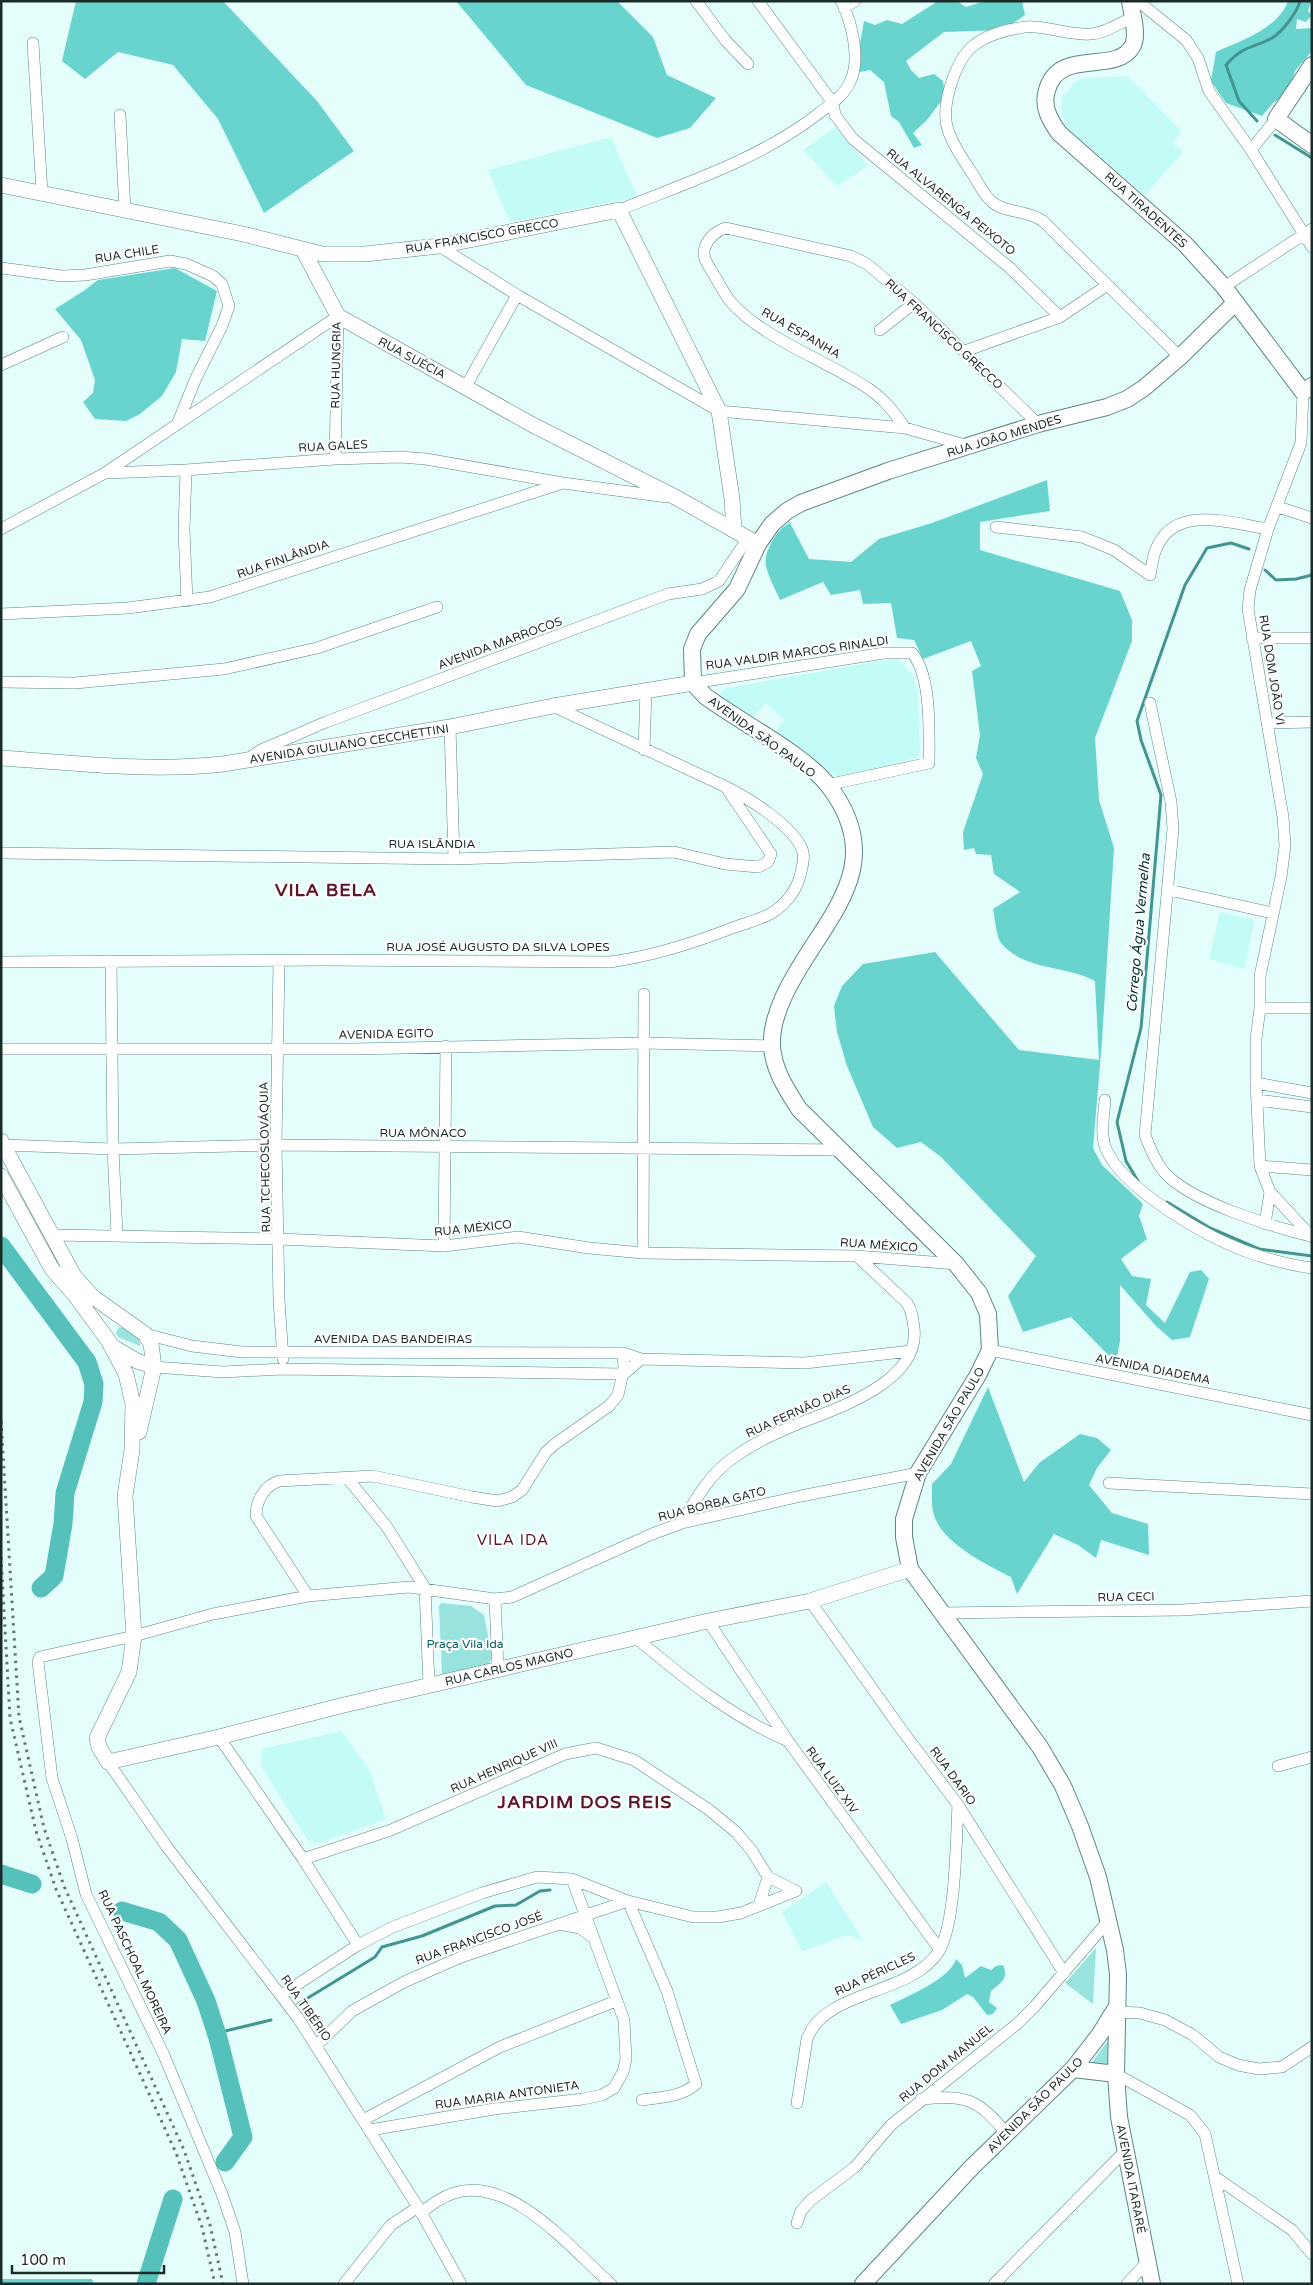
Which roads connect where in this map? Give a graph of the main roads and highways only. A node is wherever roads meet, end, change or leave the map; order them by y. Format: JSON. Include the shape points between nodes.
{"nodes":[{"id":1,"x":1130,"y":1,"type":"edge"},
{"id":2,"x":1309,"y":74,"type":"edge"},
{"id":3,"x":1312,"y":145,"type":"edge"},
{"id":4,"x":1236,"y":303,"type":"junction"},
{"id":5,"x":1307,"y":389,"type":"edge"},
{"id":6,"x":693,"y":683,"type":"joint"},
{"id":7,"x":1116,"y":2010,"type":"junction"},
{"id":8,"x":1073,"y":2069,"type":"junction"},
{"id":9,"x":1116,"y":2074,"type":"junction"},
{"id":10,"x":863,"y":2284,"type":"edge"},
{"id":11,"x":1152,"y":2284,"type":"edge"}],
"edges":[{"from":1,"to":4,"type":"main road","name":"RUA TIRADENTES","via":[[1135,38],[1133,46],[1120,58],[1064,68],[1048,87],[1046,110],[1059,133],[1185,244]]},
{"from":2,"to":3,"type":"main road","via":[[1274,120]]},
{"from":4,"to":5,"type":"main road","name":"RUA TIRADENTES"},
{"from":4,"to":6,"type":"main road","name":"RUA JOÃO MENDES","via":[[1180,357],[1127,399],[888,472],[787,510],[753,541],[738,589],[698,634],[692,649]]},
{"from":6,"to":7,"type":"main road","name":"AVENIDA SÃO PAULO","via":[[705,696],[785,750],[827,785],[851,828],[853,869],[848,889],[788,988],[776,1014],[772,1046],[776,1066],[799,1109],[956,1264],[979,1293],[988,1314],[990,1350],[918,1473],[904,1519],[904,1538],[910,1569],[1040,1747],[1063,1786],[1080,1826],[1109,1920],[1118,1974]]},
{"from":7,"to":8,"type":"main road","name":"AVENIDA SÃO PAULO"},
{"from":7,"to":9,"type":"main road","name":"AVENIDA ITARARÉ"},
{"from":8,"to":9,"type":"main road"},
{"from":8,"to":10,"type":"main road","name":"AVENIDA SÃO PAULO","via":[[1006,2133]]},
{"from":9,"to":11,"type":"main road","name":"AVENIDA ITARARÉ","via":[[1125,2151]]}]}
